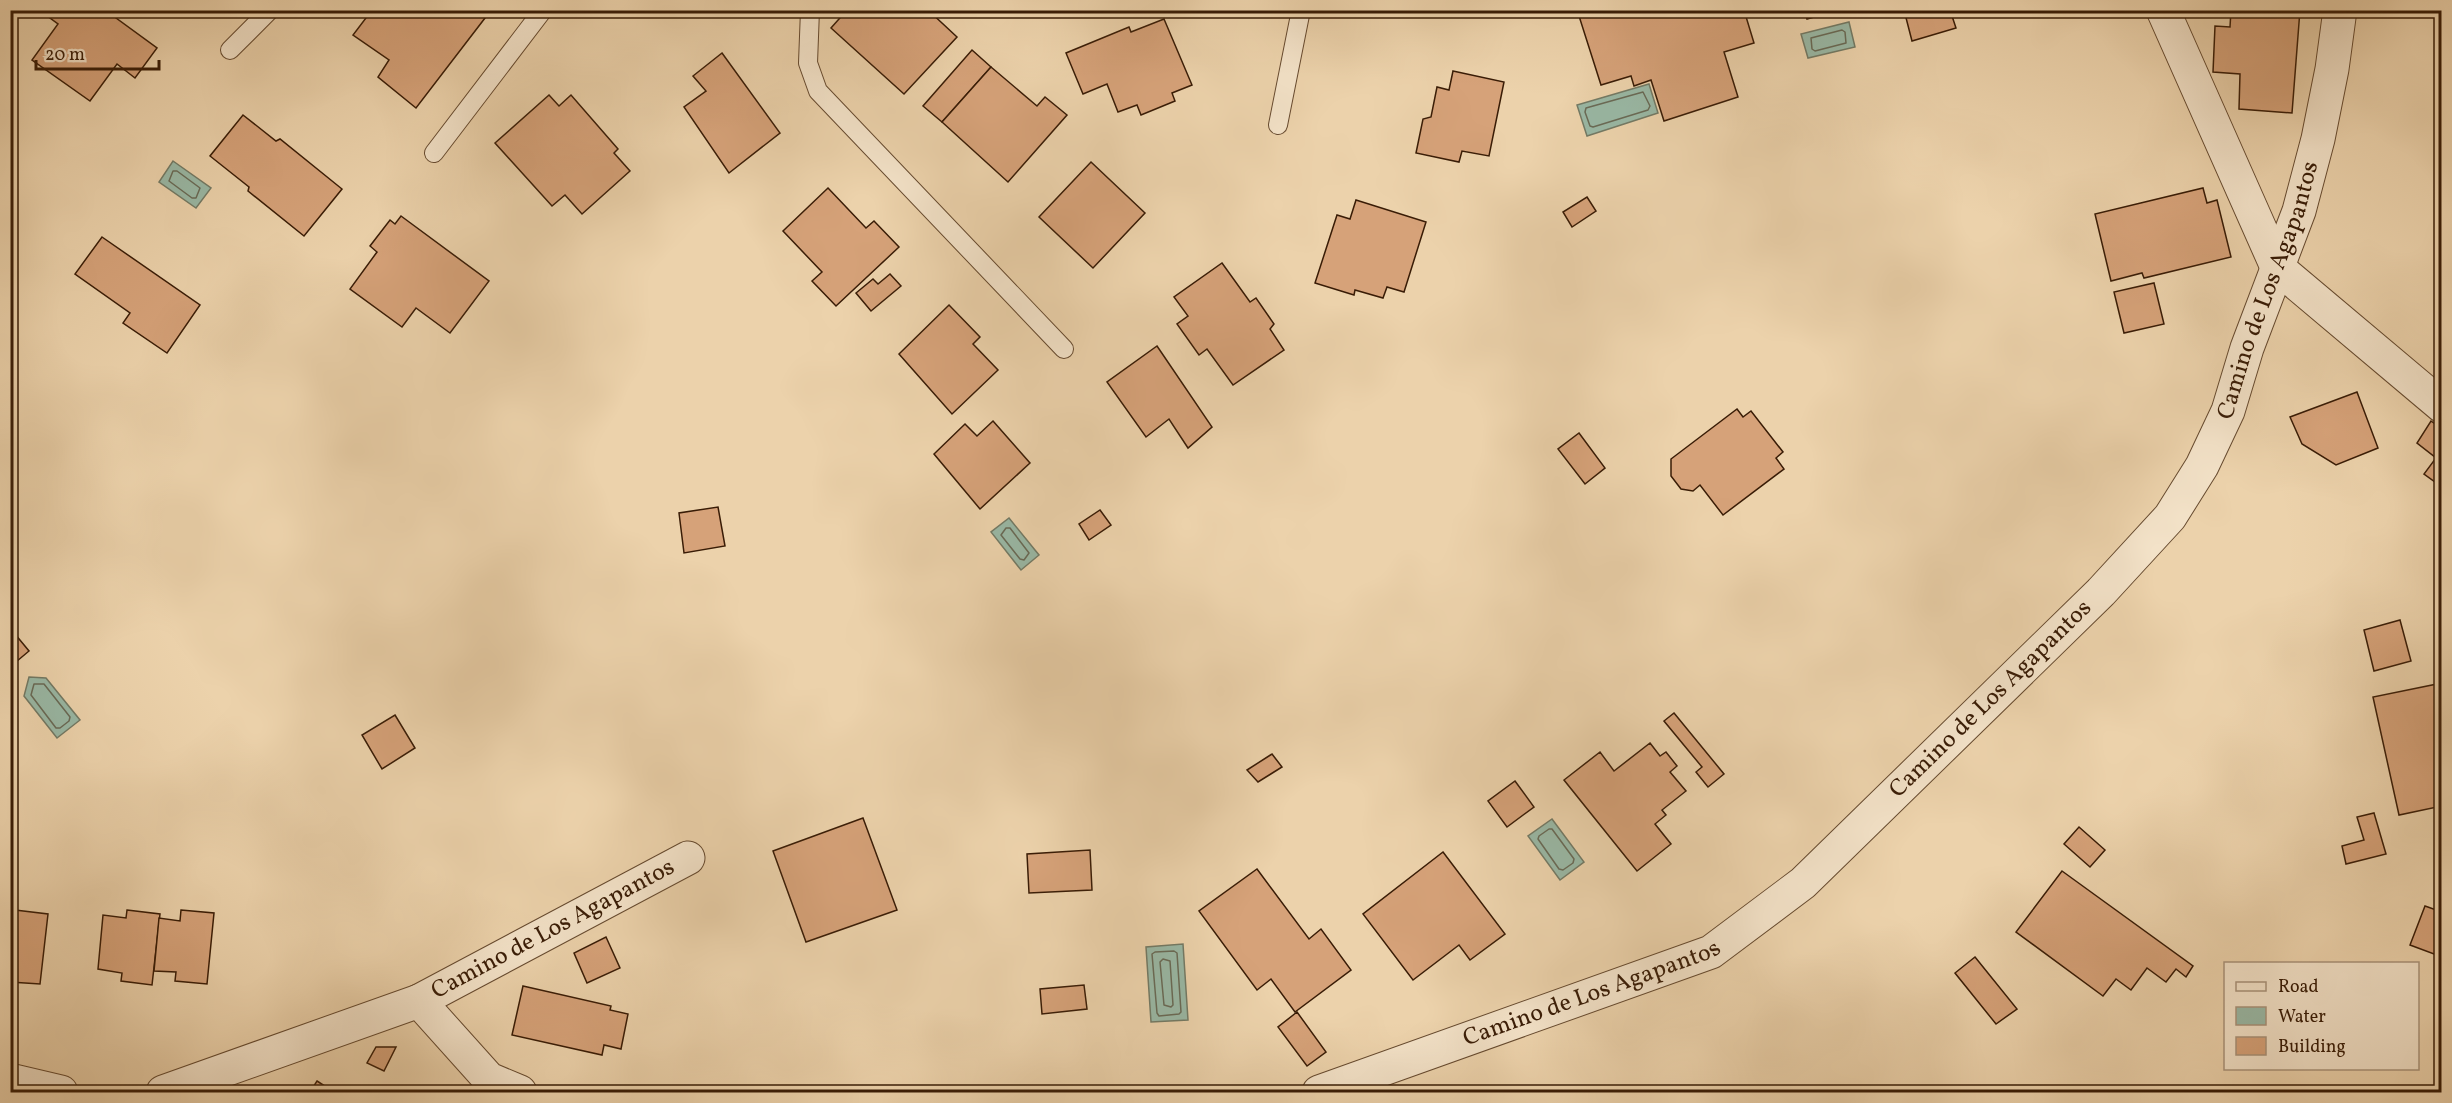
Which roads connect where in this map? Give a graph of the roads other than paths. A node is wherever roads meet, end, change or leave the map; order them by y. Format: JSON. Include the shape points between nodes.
{"nodes":[{"id":1,"x":270,"y":10,"type":"edge"},
{"id":2,"x":543,"y":10,"type":"edge"},
{"id":3,"x":810,"y":10,"type":"edge"},
{"id":4,"x":1301,"y":10,"type":"edge"},
{"id":5,"x":2163,"y":10,"type":"edge"},
{"id":6,"x":2340,"y":10,"type":"edge"},
{"id":7,"x":230,"y":50,"type":"dead end"},
{"id":8,"x":1278,"y":125,"type":"dead end"},
{"id":9,"x":434,"y":153,"type":"dead end"},
{"id":10,"x":2277,"y":267,"type":"junction"},
{"id":11,"x":1064,"y":349,"type":"dead end"},
{"id":12,"x":2442,"y":406,"type":"edge"},
{"id":13,"x":688,"y":858,"type":"dead end"},
{"id":14,"x":418,"y":1001,"type":"junction"},
{"id":15,"x":10,"y":1080,"type":"edge"},
{"id":16,"x":55,"y":1092,"type":"edge"},
{"id":17,"x":164,"y":1092,"type":"edge"},
{"id":18,"x":520,"y":1092,"type":"edge"},
{"id":19,"x":1319,"y":1092,"type":"edge"}],
"edges":[{"from":1,"to":7,"type":"lane"},
{"from":2,"to":9,"type":"lane"},
{"from":3,"to":11,"type":"lane","via":[[807,63],[818,91]]},
{"from":4,"to":8,"type":"lane"},
{"from":5,"to":10,"type":"street"},
{"from":6,"to":10,"type":"street","name":"Camino de Los Agapantos","via":[[2318,139],[2299,211]]},
{"from":10,"to":12,"type":"street"},
{"from":10,"to":19,"type":"street","name":"Camino de Los Agapantos","via":[[2228,411],[2202,466],[2170,517],[2101,592],[1803,883],[1711,952]]},
{"from":13,"to":14,"type":"street","name":"Camino de Los Agapantos"},
{"from":14,"to":17,"type":"street","name":"Camino de Los Agapantos"},
{"from":14,"to":18,"type":"street","name":"Camino de Los Agapantos","via":[[489,1079]]},
{"from":15,"to":16,"type":"street"}]}
